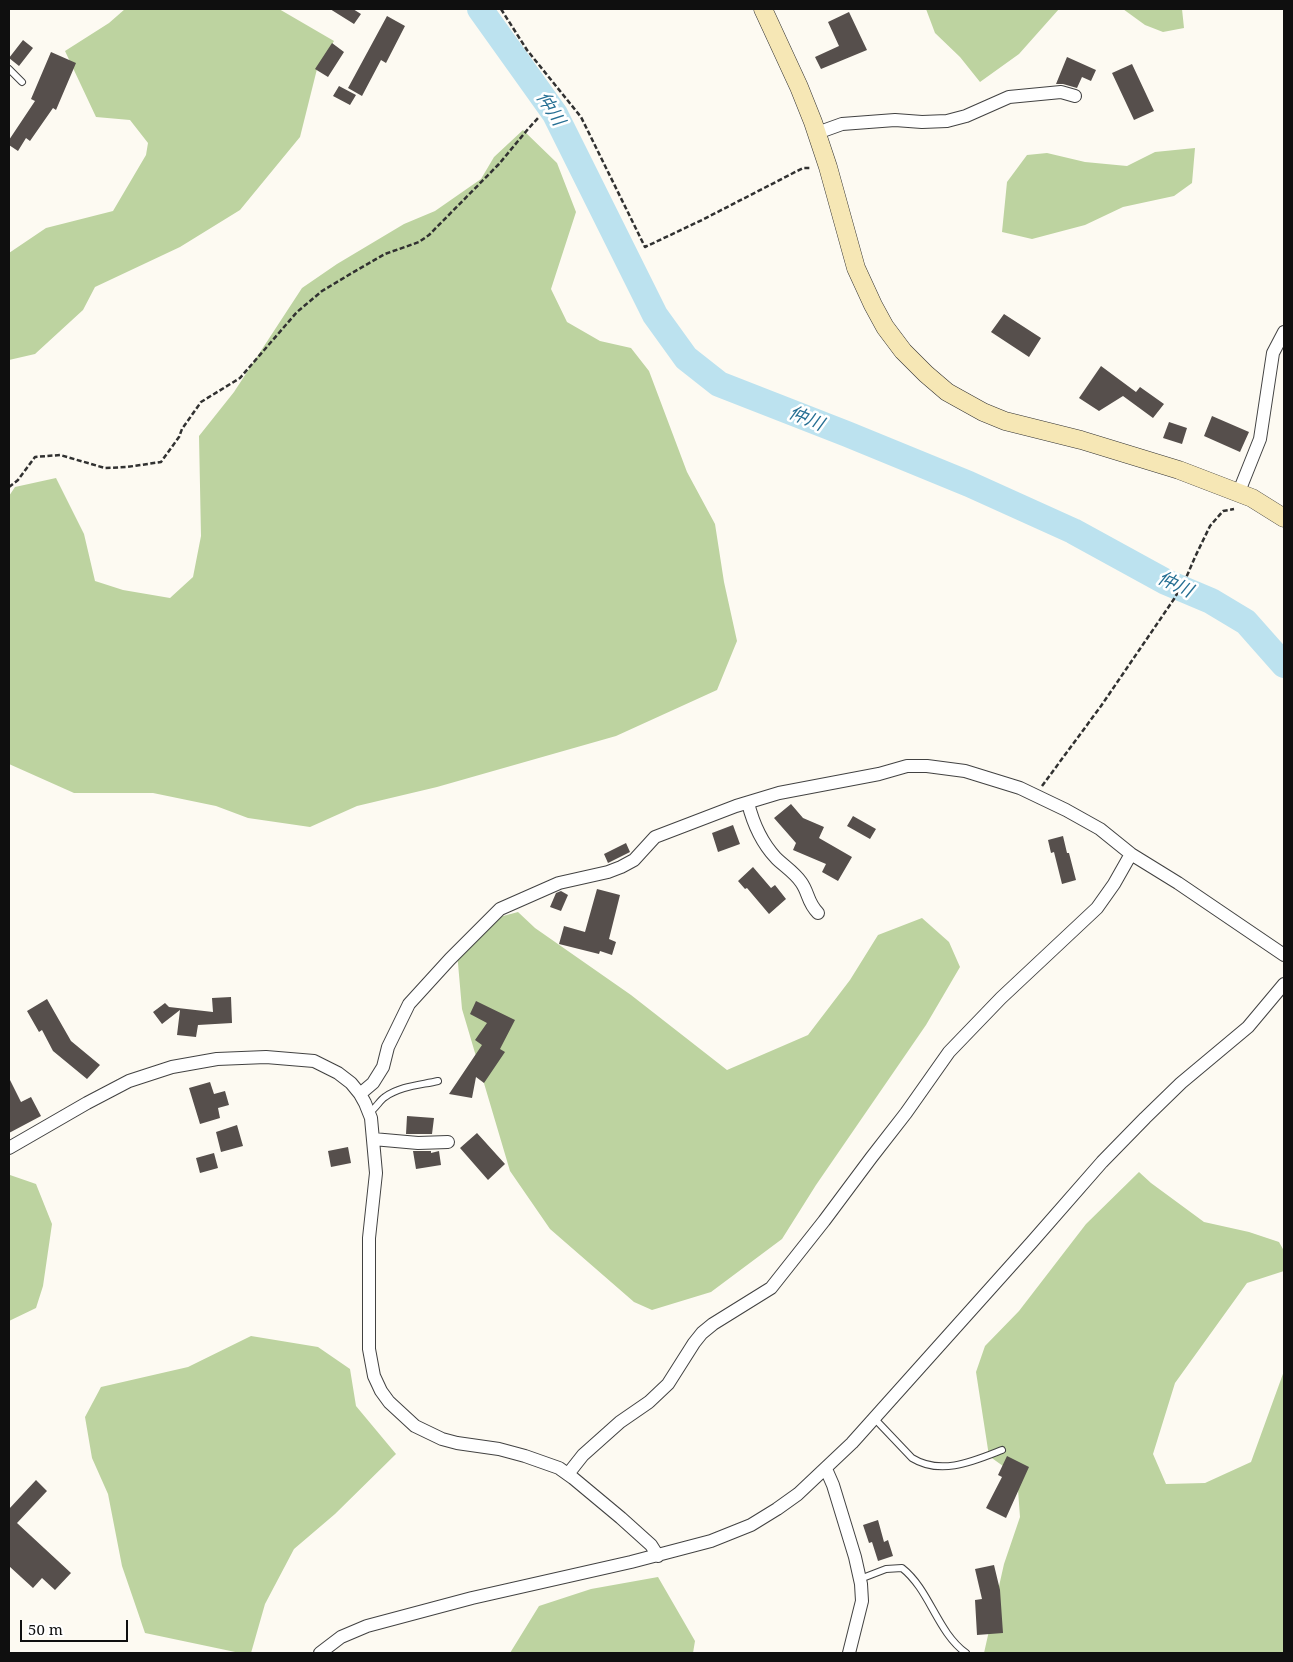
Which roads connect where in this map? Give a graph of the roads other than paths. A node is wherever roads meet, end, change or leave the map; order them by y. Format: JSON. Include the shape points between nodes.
{"nodes":[{"id":1,"x":763,"y":9,"type":"edge"},
{"id":2,"x":9,"y":69,"type":"edge"},
{"id":3,"x":22,"y":82,"type":"dead end"},
{"id":4,"x":1075,"y":96,"type":"dead end"},
{"id":5,"x":817,"y":134,"type":"junction"},
{"id":6,"x":1284,"y":332,"type":"edge"},
{"id":7,"x":1234,"y":492,"type":"junction"},
{"id":8,"x":1284,"y":518,"type":"edge"},
{"id":9,"x":748,"y":803,"type":"junction"},
{"id":10,"x":1131,"y":854,"type":"junction"},
{"id":11,"x":818,"y":913,"type":"dead end"},
{"id":12,"x":1284,"y":955,"type":"edge"},
{"id":13,"x":1284,"y":984,"type":"edge"},
{"id":14,"x":438,"y":1081,"type":"dead end"},
{"id":15,"x":360,"y":1094,"type":"junction"},
{"id":16,"x":369,"y":1113,"type":"junction"},
{"id":17,"x":373,"y":1139,"type":"junction"},
{"id":18,"x":448,"y":1142,"type":"dead end"},
{"id":19,"x":9,"y":1148,"type":"edge"},
{"id":20,"x":874,"y":1418,"type":"junction"},
{"id":21,"x":1002,"y":1450,"type":"dead end"},
{"id":22,"x":826,"y":1469,"type":"junction"},
{"id":23,"x":568,"y":1474,"type":"junction"},
{"id":24,"x":658,"y":1556,"type":"junction"},
{"id":25,"x":860,"y":1580,"type":"junction"},
{"id":26,"x":320,"y":1653,"type":"edge"},
{"id":27,"x":849,"y":1653,"type":"edge"},
{"id":28,"x":966,"y":1653,"type":"edge"}],
"edges":[{"from":1,"to":5,"type":"street","via":[[800,87]]},
{"from":2,"to":3,"type":"lane"},
{"from":4,"to":5,"type":"street","via":[[1061,92],[1009,97],[947,121],[842,124]]},
{"from":5,"to":7,"type":"street","via":[[856,268],[885,327],[926,374],[947,392],[982,412],[1179,470]]},
{"from":6,"to":7,"type":"street","via":[[1273,353],[1260,439]]},
{"from":7,"to":8,"type":"street","via":[[1252,498]]},
{"from":9,"to":10,"type":"street","via":[[779,793],[907,766],[965,771],[1020,788],[1066,810],[1100,829]]},
{"from":9,"to":11,"type":"street","via":[[752,822],[765,844],[801,882],[810,905]]},
{"from":9,"to":15,"type":"street","via":[[655,836],[634,860],[621,867],[559,883],[500,909],[409,1004],[388,1046],[383,1067],[373,1083]]},
{"from":10,"to":12,"type":"street"},
{"from":10,"to":23,"type":"street","via":[[1097,908],[949,1052],[771,1288],[702,1333],[668,1384],[583,1455]]},
{"from":13,"to":20,"type":"street","via":[[1248,1027],[1181,1083],[1102,1162]]},
{"from":14,"to":16,"type":"lane","via":[[384,1097]]},
{"from":15,"to":16,"type":"street"},
{"from":15,"to":19,"type":"street","via":[[338,1072],[314,1061],[266,1057],[217,1059],[172,1067],[130,1081]]},
{"from":16,"to":17,"type":"street"},
{"from":17,"to":18,"type":"street"},
{"from":17,"to":23,"type":"street","via":[[376,1174],[369,1238],[369,1349],[374,1376],[381,1391],[415,1426],[442,1439],[525,1456]]},
{"from":20,"to":21,"type":"lane","via":[[919,1463],[939,1468],[971,1462]]},
{"from":20,"to":22,"type":"street"},
{"from":22,"to":24,"type":"street","via":[[798,1494],[751,1525],[711,1541]]},
{"from":22,"to":25,"type":"street"},
{"from":23,"to":24,"type":"street","via":[[627,1523]]},
{"from":24,"to":26,"type":"street","via":[[472,1598],[367,1626],[341,1637]]},
{"from":25,"to":27,"type":"street","via":[[862,1601]]},
{"from":25,"to":28,"type":"lane","via":[[886,1569],[902,1568],[918,1585],[953,1643]]}]}
